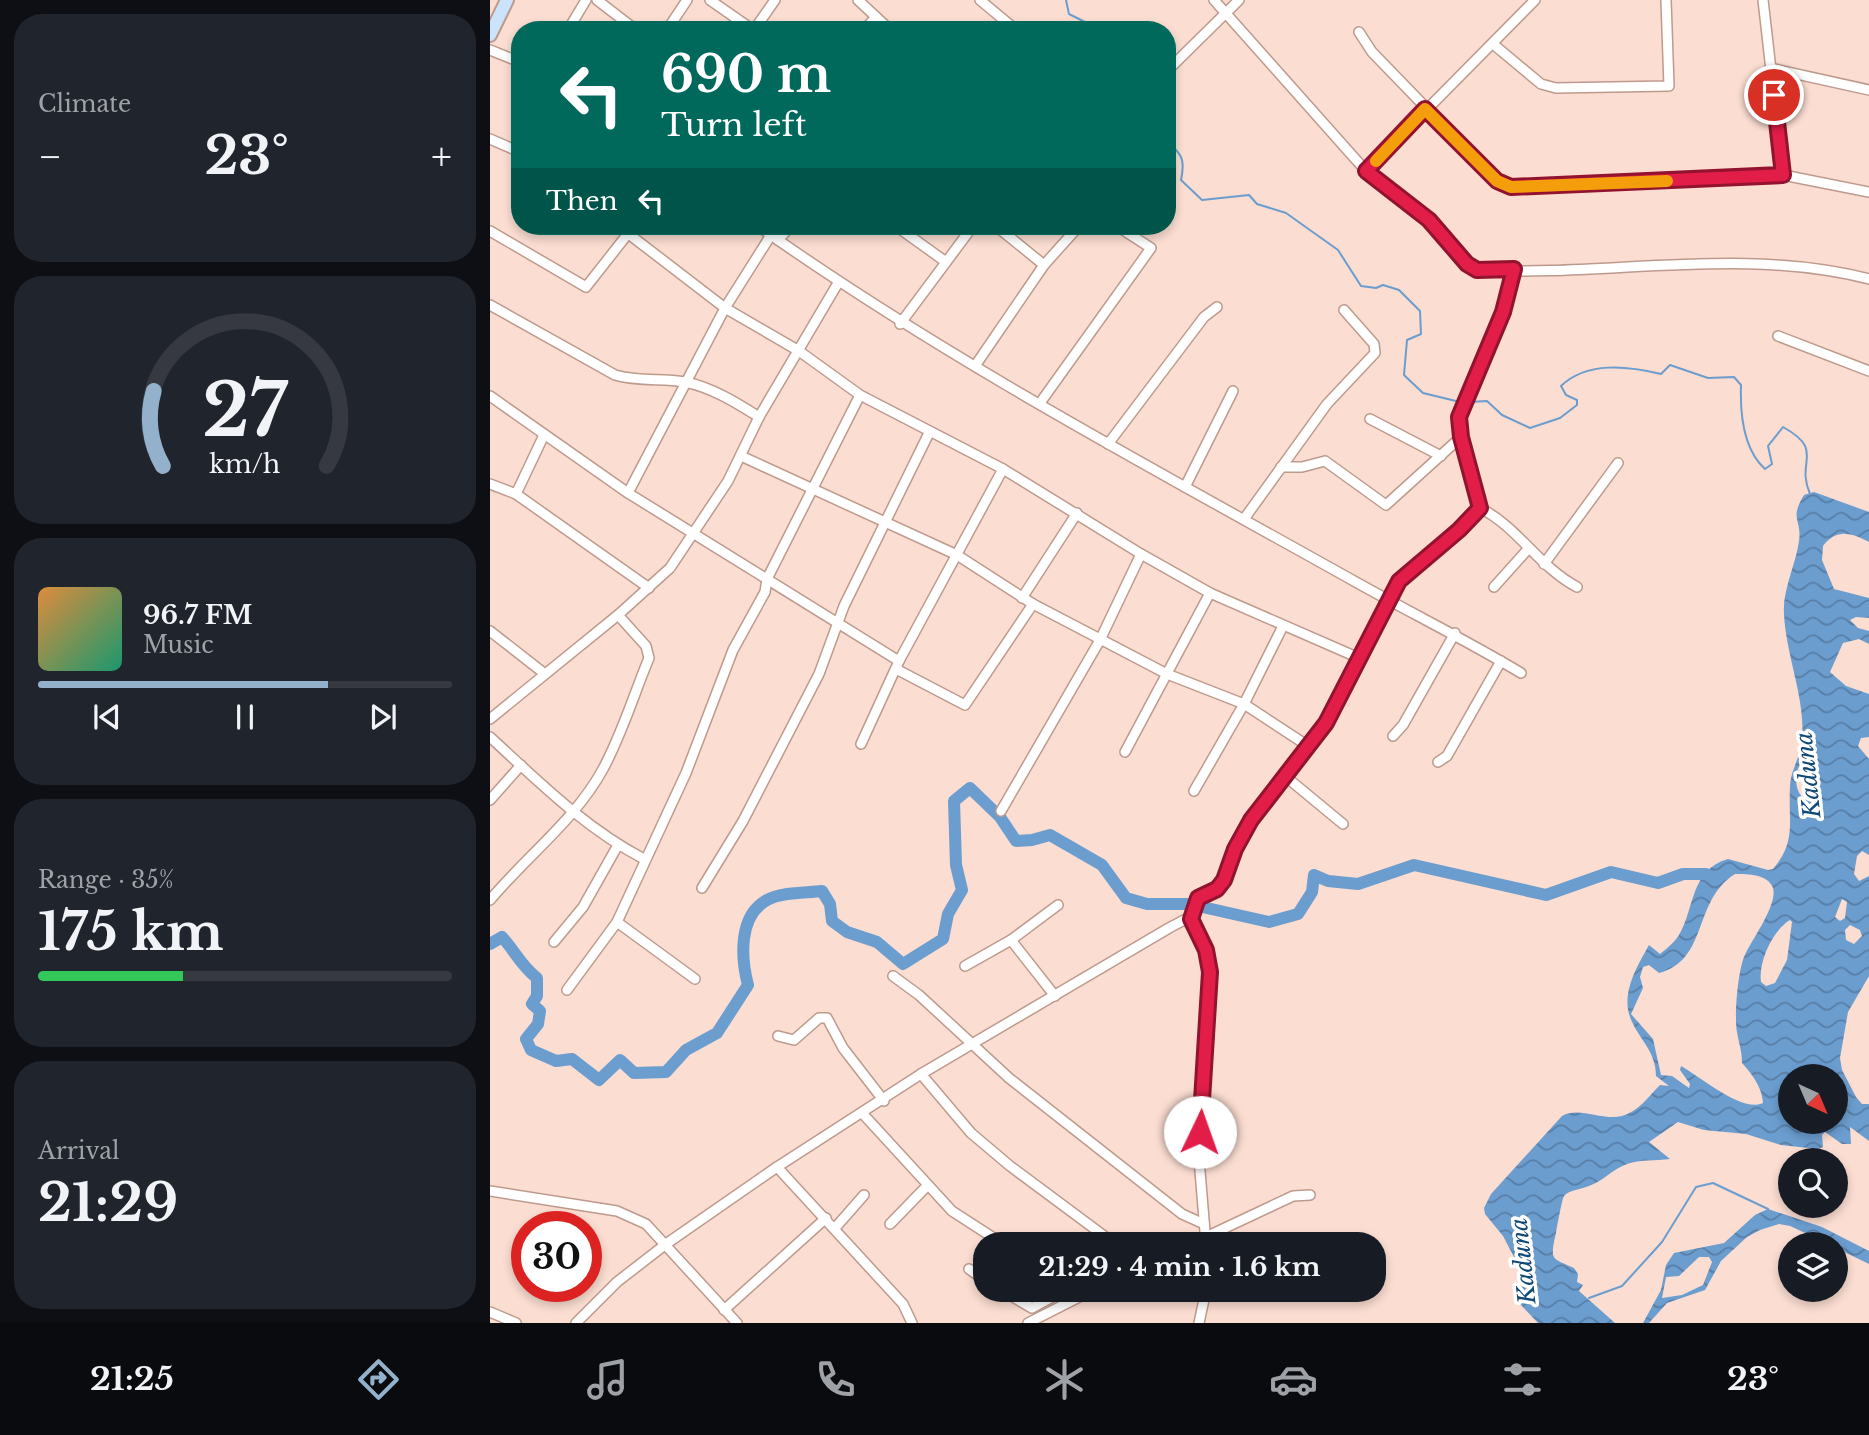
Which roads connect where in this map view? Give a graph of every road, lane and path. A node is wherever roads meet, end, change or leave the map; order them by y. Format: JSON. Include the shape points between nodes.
{"nodes":[{"id":1,"x":507,"y":0,"type":"edge"},
{"id":2,"x":586,"y":0,"type":"edge"},
{"id":3,"x":597,"y":0,"type":"edge"},
{"id":4,"x":687,"y":0,"type":"edge"},
{"id":5,"x":710,"y":0,"type":"edge"},
{"id":6,"x":775,"y":0,"type":"edge"},
{"id":7,"x":858,"y":0,"type":"edge"},
{"id":8,"x":980,"y":0,"type":"edge"},
{"id":9,"x":1214,"y":0,"type":"edge"},
{"id":10,"x":1239,"y":0,"type":"edge"},
{"id":11,"x":1535,"y":0,"type":"edge"},
{"id":12,"x":1666,"y":0,"type":"edge"},
{"id":13,"x":1763,"y":0,"type":"edge"},
{"id":14,"x":1226,"y":13,"type":"junction"},
{"id":15,"x":876,"y":17,"type":"junction"},
{"id":16,"x":573,"y":21,"type":"edge"},
{"id":17,"x":624,"y":21,"type":"edge"},
{"id":18,"x":673,"y":21,"type":"edge"},
{"id":19,"x":740,"y":21,"type":"edge"},
{"id":20,"x":760,"y":21,"type":"edge"},
{"id":21,"x":872,"y":21,"type":"edge"},
{"id":22,"x":880,"y":21,"type":"edge"},
{"id":23,"x":1005,"y":21,"type":"edge"},
{"id":24,"x":1359,"y":32,"type":"dead end"},
{"id":25,"x":490,"y":35,"type":"edge"},
{"id":26,"x":1493,"y":44,"type":"junction"},
{"id":27,"x":490,"y":50,"type":"edge"},
{"id":28,"x":511,"y":58,"type":"edge"},
{"id":29,"x":1176,"y":62,"type":"edge"},
{"id":30,"x":1770,"y":68,"type":"junction"},
{"id":31,"x":1869,"y":90,"type":"edge"},
{"id":32,"x":1425,"y":109,"type":"junction"},
{"id":33,"x":490,"y":139,"type":"edge"},
{"id":34,"x":511,"y":148,"type":"edge"},
{"id":35,"x":1366,"y":171,"type":"junction"},
{"id":36,"x":1783,"y":175,"type":"junction"},
{"id":37,"x":1869,"y":192,"type":"edge"},
{"id":38,"x":490,"y":231,"type":"edge"},
{"id":39,"x":628,"y":235,"type":"edge"},
{"id":40,"x":638,"y":235,"type":"edge"},
{"id":41,"x":770,"y":235,"type":"edge"},
{"id":42,"x":778,"y":235,"type":"edge"},
{"id":43,"x":908,"y":235,"type":"edge"},
{"id":44,"x":966,"y":235,"type":"edge"},
{"id":45,"x":1007,"y":235,"type":"edge"},
{"id":46,"x":1071,"y":235,"type":"edge"},
{"id":47,"x":1131,"y":235,"type":"edge"},
{"id":48,"x":774,"y":238,"type":"junction"},
{"id":49,"x":946,"y":262,"type":"junction"},
{"id":50,"x":1044,"y":265,"type":"junction"},
{"id":51,"x":1514,"y":269,"type":"junction"},
{"id":52,"x":1869,"y":279,"type":"edge"},
{"id":53,"x":838,"y":283,"type":"junction"},
{"id":54,"x":490,"y":305,"type":"edge"},
{"id":55,"x":1217,"y":307,"type":"dead end"},
{"id":56,"x":725,"y":308,"type":"junction"},
{"id":57,"x":1344,"y":310,"type":"dead end"},
{"id":58,"x":900,"y":324,"type":"junction"},
{"id":59,"x":1777,"y":335,"type":"dead end"},
{"id":60,"x":799,"y":351,"type":"junction"},
{"id":61,"x":975,"y":366,"type":"junction"},
{"id":62,"x":1869,"y":371,"type":"edge"},
{"id":63,"x":685,"y":382,"type":"junction"},
{"id":64,"x":1233,"y":391,"type":"dead end"},
{"id":65,"x":860,"y":395,"type":"junction"},
{"id":66,"x":490,"y":396,"type":"edge"},
{"id":67,"x":1040,"y":403,"type":"junction"},
{"id":68,"x":759,"y":417,"type":"junction"},
{"id":69,"x":1370,"y":419,"type":"dead end"},
{"id":70,"x":929,"y":433,"type":"junction"},
{"id":71,"x":544,"y":435,"type":"junction"},
{"id":72,"x":1461,"y":437,"type":"junction"},
{"id":73,"x":1108,"y":444,"type":"junction"},
{"id":74,"x":741,"y":456,"type":"junction"},
{"id":75,"x":1441,"y":456,"type":"junction"},
{"id":76,"x":1618,"y":463,"type":"dead end"},
{"id":77,"x":1281,"y":467,"type":"junction"},
{"id":78,"x":1003,"y":469,"type":"junction"},
{"id":79,"x":490,"y":484,"type":"edge"},
{"id":80,"x":1185,"y":487,"type":"junction"},
{"id":81,"x":811,"y":488,"type":"junction"},
{"id":82,"x":628,"y":493,"type":"junction"},
{"id":83,"x":516,"y":494,"type":"junction"},
{"id":84,"x":1480,"y":508,"type":"junction"},
{"id":85,"x":1077,"y":513,"type":"junction"},
{"id":86,"x":1244,"y":519,"type":"junction"},
{"id":87,"x":885,"y":523,"type":"junction"},
{"id":88,"x":694,"y":534,"type":"junction"},
{"id":89,"x":1530,"y":548,"type":"junction"},
{"id":90,"x":1141,"y":554,"type":"junction"},
{"id":91,"x":957,"y":555,"type":"junction"},
{"id":92,"x":1544,"y":564,"type":"junction"},
{"id":93,"x":767,"y":579,"type":"junction"},
{"id":94,"x":1494,"y":587,"type":"dead end"},
{"id":95,"x":1577,"y":587,"type":"dead end"},
{"id":96,"x":649,"y":588,"type":"junction"},
{"id":97,"x":1210,"y":593,"type":"junction"},
{"id":98,"x":1022,"y":598,"type":"junction"},
{"id":99,"x":1388,"y":600,"type":"junction"},
{"id":100,"x":1033,"y":604,"type":"junction"},
{"id":101,"x":618,"y":615,"type":"junction"},
{"id":102,"x":839,"y":623,"type":"junction"},
{"id":103,"x":1283,"y":625,"type":"junction"},
{"id":104,"x":490,"y":631,"type":"edge"},
{"id":105,"x":1455,"y":633,"type":"junction"},
{"id":106,"x":1100,"y":640,"type":"junction"},
{"id":107,"x":1359,"y":658,"type":"junction"},
{"id":108,"x":1501,"y":661,"type":"junction"},
{"id":109,"x":898,"y":665,"type":"junction"},
{"id":110,"x":1521,"y":673,"type":"dead end"},
{"id":111,"x":545,"y":674,"type":"junction"},
{"id":112,"x":1167,"y":674,"type":"junction"},
{"id":113,"x":1244,"y":704,"type":"junction"},
{"id":114,"x":490,"y":719,"type":"edge"},
{"id":115,"x":1393,"y":736,"type":"dead end"},
{"id":116,"x":490,"y":737,"type":"edge"},
{"id":117,"x":861,"y":744,"type":"dead end"},
{"id":118,"x":1308,"y":746,"type":"junction"},
{"id":119,"x":1125,"y":752,"type":"dead end"},
{"id":120,"x":1438,"y":762,"type":"dead end"},
{"id":121,"x":521,"y":765,"type":"junction"},
{"id":122,"x":1285,"y":776,"type":"junction"},
{"id":123,"x":1194,"y":791,"type":"dead end"},
{"id":124,"x":490,"y":800,"type":"edge"},
{"id":125,"x":1000,"y":811,"type":"dead end"},
{"id":126,"x":573,"y":813,"type":"junction"},
{"id":127,"x":1343,"y":824,"type":"dead end"},
{"id":128,"x":618,"y":845,"type":"junction"},
{"id":129,"x":644,"y":859,"type":"junction"},
{"id":130,"x":702,"y":888,"type":"dead end"},
{"id":131,"x":490,"y":900,"type":"edge"},
{"id":132,"x":1058,"y":905,"type":"dead end"},
{"id":133,"x":617,"y":922,"type":"junction"},
{"id":134,"x":1192,"y":922,"type":"junction"},
{"id":135,"x":1011,"y":940,"type":"junction"},
{"id":136,"x":554,"y":942,"type":"dead end"},
{"id":137,"x":965,"y":966,"type":"dead end"},
{"id":138,"x":893,"y":976,"type":"dead end"},
{"id":139,"x":695,"y":979,"type":"dead end"},
{"id":140,"x":567,"y":990,"type":"dead end"},
{"id":141,"x":1055,"y":996,"type":"junction"},
{"id":142,"x":778,"y":1036,"type":"dead end"},
{"id":143,"x":970,"y":1044,"type":"junction"},
{"id":144,"x":921,"y":1074,"type":"junction"},
{"id":145,"x":884,"y":1101,"type":"junction"},
{"id":146,"x":863,"y":1114,"type":"junction"},
{"id":147,"x":777,"y":1167,"type":"junction"},
{"id":148,"x":927,"y":1186,"type":"junction"},
{"id":149,"x":490,"y":1191,"type":"edge"},
{"id":150,"x":864,"y":1195,"type":"dead end"},
{"id":151,"x":1310,"y":1195,"type":"dead end"},
{"id":152,"x":826,"y":1218,"type":"junction"},
{"id":153,"x":890,"y":1224,"type":"dead end"},
{"id":154,"x":1204,"y":1224,"type":"junction"},
{"id":155,"x":835,"y":1228,"type":"junction"},
{"id":156,"x":984,"y":1232,"type":"edge"},
{"id":157,"x":1099,"y":1232,"type":"edge"},
{"id":158,"x":1204,"y":1232,"type":"edge"},
{"id":159,"x":1223,"y":1232,"type":"edge"},
{"id":160,"x":666,"y":1244,"type":"junction"},
{"id":161,"x":969,"y":1269,"type":"dead end"},
{"id":162,"x":973,"y":1272,"type":"edge"},
{"id":163,"x":1021,"y":1302,"type":"edge"},
{"id":164,"x":1044,"y":1302,"type":"edge"},
{"id":165,"x":1069,"y":1302,"type":"edge"},
{"id":166,"x":1203,"y":1302,"type":"edge"},
{"id":167,"x":724,"y":1310,"type":"junction"},
{"id":168,"x":490,"y":1312,"type":"edge"},
{"id":169,"x":516,"y":1323,"type":"edge"},
{"id":170,"x":576,"y":1323,"type":"edge"},
{"id":171,"x":737,"y":1323,"type":"edge"},
{"id":172,"x":912,"y":1323,"type":"edge"},
{"id":173,"x":1028,"y":1323,"type":"edge"},
{"id":174,"x":1199,"y":1323,"type":"edge"}],
"edges":[{"from":1,"to":25,"type":"street"},
{"from":2,"to":16,"type":"street"},
{"from":3,"to":17,"type":"street"},
{"from":4,"to":18,"type":"street"},
{"from":5,"to":19,"type":"street"},
{"from":6,"to":20,"type":"street"},
{"from":7,"to":15,"type":"street"},
{"from":8,"to":23,"type":"street"},
{"from":9,"to":14,"type":"street"},
{"from":10,"to":14,"type":"street"},
{"from":11,"to":26,"type":"street"},
{"from":12,"to":26,"type":"street","via":[[1669,86],[1556,88],[1541,84]]},
{"from":13,"to":30,"type":"street"},
{"from":14,"to":29,"type":"street"},
{"from":14,"to":35,"type":"street"},
{"from":15,"to":21,"type":"street"},
{"from":15,"to":22,"type":"street"},
{"from":24,"to":32,"type":"street","via":[[1371,52]]},
{"from":26,"to":32,"type":"street"},
{"from":27,"to":28,"type":"street"},
{"from":30,"to":31,"type":"street"},
{"from":30,"to":36,"type":"street"},
{"from":32,"to":35,"type":"street"},
{"from":32,"to":36,"type":"street","via":[[1497,181],[1511,187]]},
{"from":33,"to":34,"type":"street"},
{"from":35,"to":51,"type":"street","via":[[1429,220],[1467,264],[1477,270]]},
{"from":36,"to":37,"type":"street"},
{"from":38,"to":39,"type":"street","via":[[586,287]]},
{"from":40,"to":56,"type":"street"},
{"from":41,"to":48,"type":"street"},
{"from":42,"to":48,"type":"street"},
{"from":43,"to":49,"type":"street"},
{"from":44,"to":49,"type":"street"},
{"from":45,"to":50,"type":"street"},
{"from":46,"to":50,"type":"street"},
{"from":47,"to":67,"type":"street","via":[[1151,248]]},
{"from":48,"to":53,"type":"street"},
{"from":48,"to":56,"type":"street"},
{"from":49,"to":58,"type":"street"},
{"from":50,"to":61,"type":"street"},
{"from":51,"to":52,"type":"street","via":[[1761,264],[1833,269]]},
{"from":51,"to":72,"type":"street","via":[[1503,312],[1459,417]]},
{"from":53,"to":58,"type":"street"},
{"from":53,"to":60,"type":"street"},
{"from":54,"to":63,"type":"street","via":[[615,375],[635,381]]},
{"from":55,"to":73,"type":"street","via":[[1204,317]]},
{"from":56,"to":60,"type":"street"},
{"from":56,"to":63,"type":"street"},
{"from":57,"to":77,"type":"street","via":[[1374,344],[1375,353],[1327,404]]},
{"from":58,"to":61,"type":"street"},
{"from":59,"to":62,"type":"street"},
{"from":60,"to":65,"type":"street"},
{"from":60,"to":68,"type":"street"},
{"from":61,"to":67,"type":"street"},
{"from":63,"to":68,"type":"street","via":[[724,396]]},
{"from":63,"to":82,"type":"street"},
{"from":64,"to":80,"type":"street"},
{"from":65,"to":70,"type":"street"},
{"from":65,"to":81,"type":"street"},
{"from":66,"to":71,"type":"street"},
{"from":67,"to":73,"type":"street"},
{"from":68,"to":74,"type":"street"},
{"from":69,"to":75,"type":"street"},
{"from":70,"to":78,"type":"street"},
{"from":70,"to":87,"type":"street"},
{"from":71,"to":82,"type":"street"},
{"from":71,"to":83,"type":"street"},
{"from":72,"to":75,"type":"street"},
{"from":72,"to":84,"type":"street"},
{"from":73,"to":80,"type":"street"},
{"from":74,"to":81,"type":"street"},
{"from":74,"to":88,"type":"street"},
{"from":75,"to":77,"type":"street","via":[[1386,505],[1325,461]]},
{"from":76,"to":92,"type":"street"},
{"from":77,"to":86,"type":"street"},
{"from":78,"to":85,"type":"street"},
{"from":78,"to":91,"type":"street"},
{"from":79,"to":83,"type":"street"},
{"from":80,"to":86,"type":"street"},
{"from":81,"to":87,"type":"street"},
{"from":81,"to":93,"type":"street"},
{"from":82,"to":88,"type":"street"},
{"from":83,"to":96,"type":"street"},
{"from":84,"to":89,"type":"street","via":[[1502,520]]},
{"from":84,"to":99,"type":"street","via":[[1399,581]]},
{"from":85,"to":90,"type":"street"},
{"from":85,"to":98,"type":"street"},
{"from":86,"to":99,"type":"street"},
{"from":87,"to":91,"type":"street"},
{"from":87,"to":102,"type":"street"},
{"from":88,"to":93,"type":"street"},
{"from":88,"to":96,"type":"street"},
{"from":89,"to":92,"type":"street"},
{"from":89,"to":94,"type":"street"},
{"from":90,"to":97,"type":"street"},
{"from":90,"to":106,"type":"street"},
{"from":91,"to":98,"type":"street"},
{"from":91,"to":109,"type":"street"},
{"from":92,"to":95,"type":"street"},
{"from":93,"to":102,"type":"street"},
{"from":93,"to":129,"type":"street","via":[[765,592],[733,650],[686,773]]},
{"from":96,"to":101,"type":"street"},
{"from":97,"to":103,"type":"street"},
{"from":97,"to":112,"type":"street"},
{"from":98,"to":100,"type":"street"},
{"from":99,"to":105,"type":"street"},
{"from":99,"to":107,"type":"street"},
{"from":100,"to":106,"type":"street"},
{"from":100,"to":109,"type":"street","via":[[965,705]]},
{"from":101,"to":111,"type":"street"},
{"from":101,"to":126,"type":"street","via":[[646,646],[649,658],[603,769]]},
{"from":102,"to":109,"type":"street"},
{"from":102,"to":130,"type":"street","via":[[819,674],[743,821]]},
{"from":103,"to":107,"type":"street"},
{"from":103,"to":113,"type":"street"},
{"from":104,"to":111,"type":"street"},
{"from":105,"to":108,"type":"street"},
{"from":105,"to":115,"type":"street"},
{"from":106,"to":112,"type":"street"},
{"from":106,"to":125,"type":"street"},
{"from":107,"to":118,"type":"street","via":[[1335,709]]},
{"from":108,"to":110,"type":"street"},
{"from":108,"to":120,"type":"street","via":[[1447,756]]},
{"from":109,"to":117,"type":"street"},
{"from":111,"to":114,"type":"street"},
{"from":112,"to":113,"type":"street"},
{"from":112,"to":119,"type":"street"},
{"from":113,"to":118,"type":"street"},
{"from":113,"to":123,"type":"street"},
{"from":116,"to":121,"type":"street"},
{"from":118,"to":122,"type":"street"},
{"from":121,"to":124,"type":"street"},
{"from":121,"to":126,"type":"street"},
{"from":122,"to":127,"type":"street"},
{"from":122,"to":134,"type":"street","via":[[1251,820],[1224,880],[1198,898]]},
{"from":126,"to":128,"type":"street"},
{"from":126,"to":131,"type":"street"},
{"from":128,"to":129,"type":"street"},
{"from":128,"to":136,"type":"street","via":[[583,907]]},
{"from":129,"to":133,"type":"street"},
{"from":132,"to":135,"type":"street"},
{"from":133,"to":139,"type":"street"},
{"from":133,"to":140,"type":"street"},
{"from":134,"to":141,"type":"street","via":[[1184,920]]},
{"from":134,"to":154,"type":"street","via":[[1206,950],[1210,972],[1199,1159]]},
{"from":135,"to":137,"type":"street"},
{"from":135,"to":141,"type":"street"},
{"from":138,"to":143,"type":"street"},
{"from":141,"to":143,"type":"street"},
{"from":142,"to":145,"type":"street","via":[[794,1040],[819,1018],[827,1018],[843,1048]]},
{"from":143,"to":144,"type":"street"},
{"from":143,"to":154,"type":"street","via":[[1182,1213]]},
{"from":144,"to":145,"type":"street"},
{"from":144,"to":157,"type":"street","via":[[971,1133]]},
{"from":145,"to":146,"type":"street"},
{"from":146,"to":147,"type":"street"},
{"from":146,"to":148,"type":"street"},
{"from":147,"to":152,"type":"street"},
{"from":147,"to":160,"type":"street"},
{"from":148,"to":153,"type":"street"},
{"from":148,"to":156,"type":"street"},
{"from":149,"to":160,"type":"street","via":[[617,1211],[646,1224]]},
{"from":150,"to":155,"type":"street"},
{"from":151,"to":159,"type":"street","via":[[1293,1196]]},
{"from":152,"to":155,"type":"street"},
{"from":152,"to":167,"type":"street"},
{"from":154,"to":158,"type":"street"},
{"from":155,"to":172,"type":"street","via":[[904,1304]]},
{"from":160,"to":167,"type":"street"},
{"from":160,"to":170,"type":"street","via":[[617,1282]]},
{"from":161,"to":162,"type":"street"},
{"from":163,"to":164,"type":"street","via":[[1032,1308]]},
{"from":165,"to":173,"type":"street"},
{"from":166,"to":174,"type":"street"},
{"from":167,"to":171,"type":"street"},
{"from":168,"to":169,"type":"street"}]}
